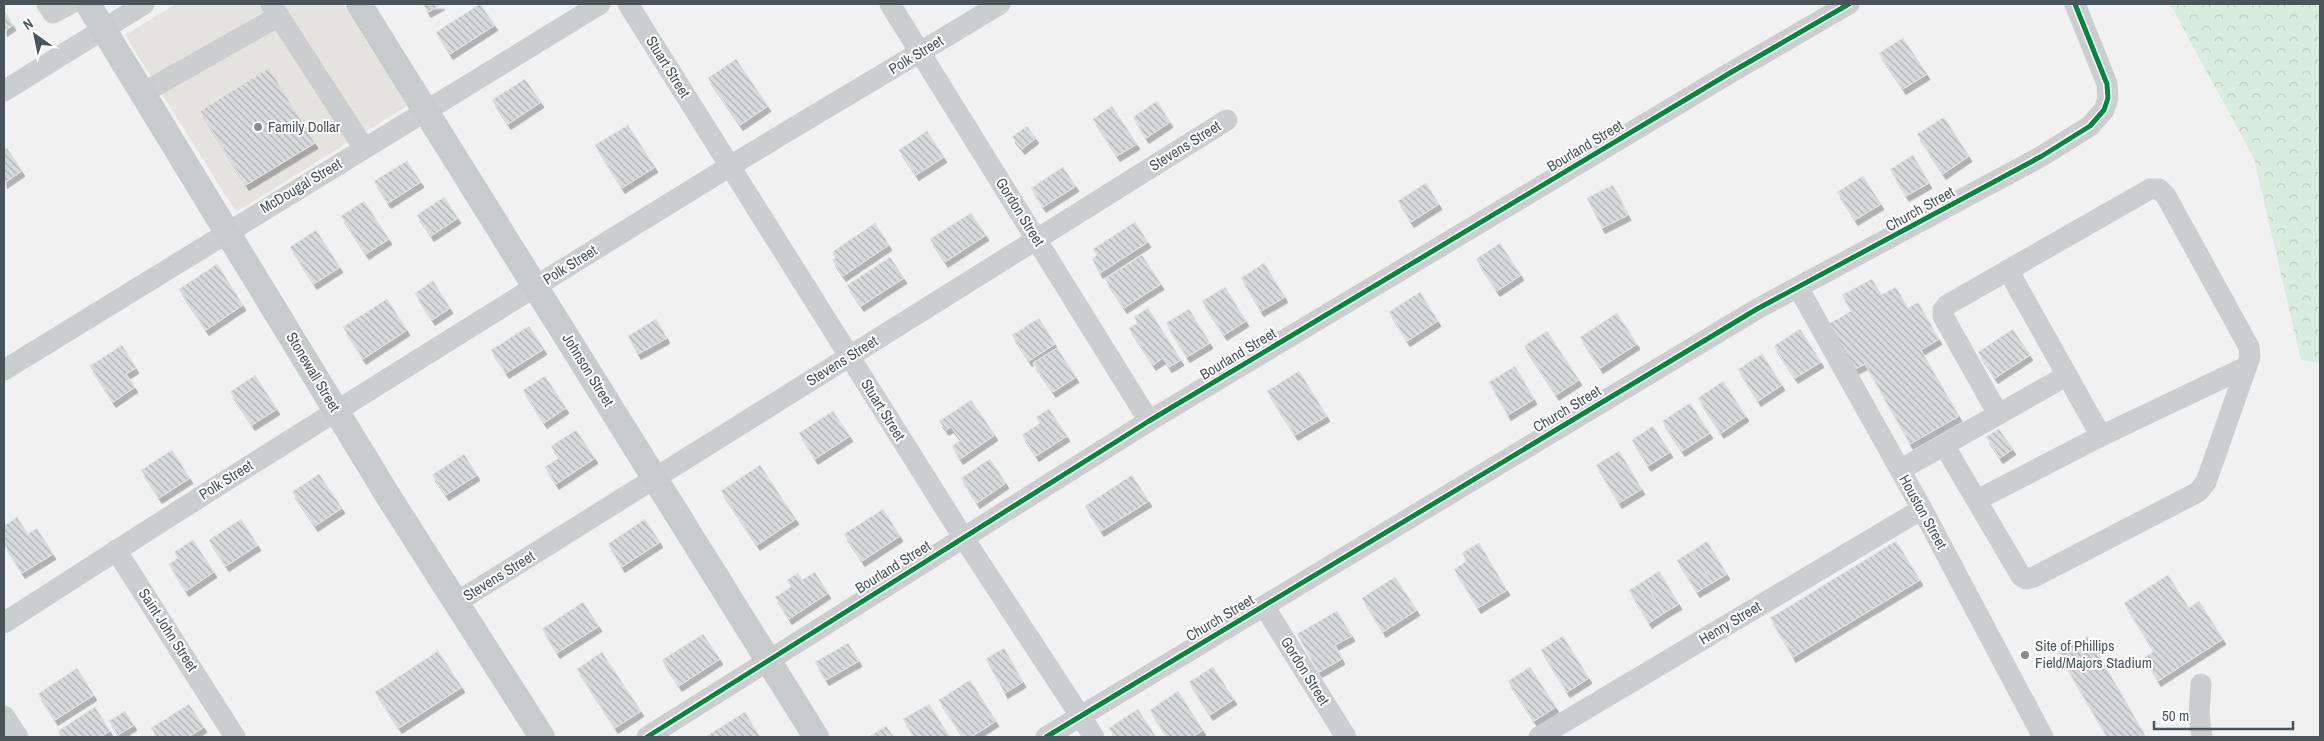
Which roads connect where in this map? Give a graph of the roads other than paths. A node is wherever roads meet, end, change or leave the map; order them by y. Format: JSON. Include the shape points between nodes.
{"nodes":[{"id":1,"x":47,"y":4,"type":"edge"},
{"id":2,"x":70,"y":4,"type":"edge"},
{"id":3,"x":88,"y":4,"type":"edge"},
{"id":4,"x":144,"y":4,"type":"edge"},
{"id":5,"x":360,"y":4,"type":"edge"},
{"id":6,"x":600,"y":4,"type":"edge"},
{"id":7,"x":628,"y":4,"type":"edge"},
{"id":8,"x":890,"y":4,"type":"edge"},
{"id":9,"x":1000,"y":4,"type":"edge"},
{"id":10,"x":1849,"y":4,"type":"edge"},
{"id":11,"x":2076,"y":4,"type":"edge"},
{"id":12,"x":275,"y":10,"type":"edge"},
{"id":13,"x":104,"y":28,"type":"junction"},
{"id":14,"x":920,"y":52,"type":"junction"},
{"id":15,"x":4,"y":91,"type":"edge"},
{"id":16,"x":143,"y":93,"type":"junction"},
{"id":17,"x":426,"y":110,"type":"junction"},
{"id":18,"x":1227,"y":120,"type":"dead end"},
{"id":19,"x":364,"y":148,"type":"junction"},
{"id":20,"x":730,"y":166,"type":"junction"},
{"id":21,"x":228,"y":231,"type":"junction"},
{"id":22,"x":1036,"y":239,"type":"junction"},
{"id":23,"x":2008,"y":270,"type":"junction"},
{"id":24,"x":536,"y":287,"type":"junction"},
{"id":25,"x":1799,"y":289,"type":"junction"},
{"id":26,"x":849,"y":356,"type":"junction"},
{"id":27,"x":2246,"y":367,"type":"junction"},
{"id":28,"x":4,"y":370,"type":"edge"},
{"id":29,"x":2066,"y":376,"type":"junction"},
{"id":30,"x":337,"y":411,"type":"junction"},
{"id":31,"x":1998,"y":414,"type":"junction"},
{"id":32,"x":1149,"y":421,"type":"junction"},
{"id":33,"x":2101,"y":436,"type":"junction"},
{"id":34,"x":1944,"y":445,"type":"junction"},
{"id":35,"x":1900,"y":470,"type":"junction"},
{"id":36,"x":655,"y":478,"type":"junction"},
{"id":37,"x":1977,"y":500,"type":"junction"},
{"id":38,"x":1922,"y":510,"type":"junction"},
{"id":39,"x":963,"y":538,"type":"junction"},
{"id":40,"x":116,"y":550,"type":"junction"},
{"id":41,"x":457,"y":602,"type":"junction"},
{"id":42,"x":1264,"y":606,"type":"junction"},
{"id":43,"x":4,"y":623,"type":"edge"},
{"id":44,"x":769,"y":660,"type":"junction"},
{"id":45,"x":2201,"y":684,"type":"dead end"},
{"id":46,"x":4,"y":716,"type":"edge"},
{"id":47,"x":1081,"y":716,"type":"junction"},
{"id":48,"x":18,"y":737,"type":"edge"},
{"id":49,"x":236,"y":737,"type":"edge"},
{"id":50,"x":542,"y":737,"type":"edge"},
{"id":51,"x":647,"y":737,"type":"edge"},
{"id":52,"x":816,"y":737,"type":"edge"},
{"id":53,"x":1046,"y":737,"type":"edge"},
{"id":54,"x":1094,"y":737,"type":"edge"},
{"id":55,"x":1346,"y":737,"type":"edge"},
{"id":56,"x":1539,"y":737,"type":"edge"},
{"id":57,"x":2043,"y":737,"type":"edge"},
{"id":58,"x":2202,"y":737,"type":"edge"}],
"edges":[{"from":1,"to":2,"type":"street","via":[[54,13]]},
{"from":3,"to":13,"type":"main road","name":"Stonewall Street"},
{"from":4,"to":13,"type":"street"},
{"from":5,"to":17,"type":"main road","name":"Johnson Street"},
{"from":6,"to":17,"type":"street","name":"McDougal Street"},
{"from":7,"to":20,"type":"street","name":"Stuart Street"},
{"from":8,"to":14,"type":"street","name":"Gordon Street"},
{"from":9,"to":14,"type":"street","name":"Polk Street"},
{"from":10,"to":32,"type":"street","name":"Bourland Street"},
{"from":11,"to":25,"type":"street","name":"Church Street","via":[[2107,84],[2108,98],[2104,110],[2090,126],[2042,156]]},
{"from":12,"to":16,"type":"street"},
{"from":12,"to":19,"type":"street"},
{"from":13,"to":15,"type":"street"},
{"from":13,"to":16,"type":"main road","name":"Stonewall Street"},
{"from":14,"to":20,"type":"street","name":"Polk Street"},
{"from":14,"to":22,"type":"street","name":"Gordon Street"},
{"from":16,"to":21,"type":"main road","name":"Stonewall Street"},
{"from":17,"to":19,"type":"street","name":"McDougal Street"},
{"from":17,"to":24,"type":"main road","name":"Johnson Street"},
{"from":18,"to":22,"type":"street","name":"Stevens Street"},
{"from":19,"to":21,"type":"street","name":"McDougal Street"},
{"from":20,"to":24,"type":"street","name":"Polk Street"},
{"from":20,"to":26,"type":"street","name":"Stuart Street"},
{"from":21,"to":28,"type":"street","name":"McDougal Street"},
{"from":21,"to":30,"type":"main road","name":"Stonewall Street"},
{"from":22,"to":26,"type":"street","name":"Stevens Street"},
{"from":22,"to":32,"type":"street","name":"Gordon Street"},
{"from":23,"to":27,"type":"street","via":[[2150,189],[2159,190],[2166,196],[2249,347]]},
{"from":23,"to":29,"type":"street"},
{"from":23,"to":31,"type":"street","via":[[1943,310],[1943,316]]},
{"from":24,"to":30,"type":"street","name":"Polk Street"},
{"from":24,"to":36,"type":"main road","name":"Johnson Street"},
{"from":25,"to":35,"type":"street","name":"Houston Street"},
{"from":25,"to":42,"type":"street","name":"Church Street","via":[[1757,309]]},
{"from":26,"to":36,"type":"street","name":"Stevens Street"},
{"from":26,"to":39,"type":"street","name":"Stuart Street"},
{"from":27,"to":33,"type":"street"},
{"from":27,"to":37,"type":"street","via":[[2206,482],[2198,492],[2034,578],[2021,576]]},
{"from":29,"to":31,"type":"street"},
{"from":29,"to":33,"type":"street"},
{"from":30,"to":40,"type":"street","name":"Polk Street"},
{"from":30,"to":41,"type":"main road","name":"Stonewall Street"},
{"from":31,"to":34,"type":"street"},
{"from":32,"to":39,"type":"street","name":"Bourland Street"},
{"from":33,"to":37,"type":"street"},
{"from":34,"to":35,"type":"street"},
{"from":34,"to":37,"type":"street"},
{"from":35,"to":38,"type":"street","name":"Houston Street"},
{"from":36,"to":41,"type":"street","name":"Stevens Street"},
{"from":36,"to":44,"type":"main road","name":"Johnson Street"},
{"from":38,"to":56,"type":"street","name":"Henry Street"},
{"from":38,"to":57,"type":"street","name":"Houston Street"},
{"from":39,"to":44,"type":"street","name":"Bourland Street"},
{"from":39,"to":47,"type":"street","name":"Stuart Street"},
{"from":40,"to":43,"type":"street"},
{"from":40,"to":49,"type":"street","name":"Saint John Street"},
{"from":41,"to":50,"type":"main road","name":"Stonewall Street"},
{"from":42,"to":47,"type":"street","name":"Church Street"},
{"from":42,"to":55,"type":"street","name":"Gordon Street"},
{"from":44,"to":51,"type":"street","name":"Bourland Street"},
{"from":44,"to":52,"type":"main road","name":"Johnson Street"},
{"from":45,"to":58,"type":"street","via":[[2199,714]]},
{"from":46,"to":48,"type":"street"},
{"from":47,"to":53,"type":"street","name":"Church Street"},
{"from":47,"to":54,"type":"street","name":"Stuart Street"}]}
